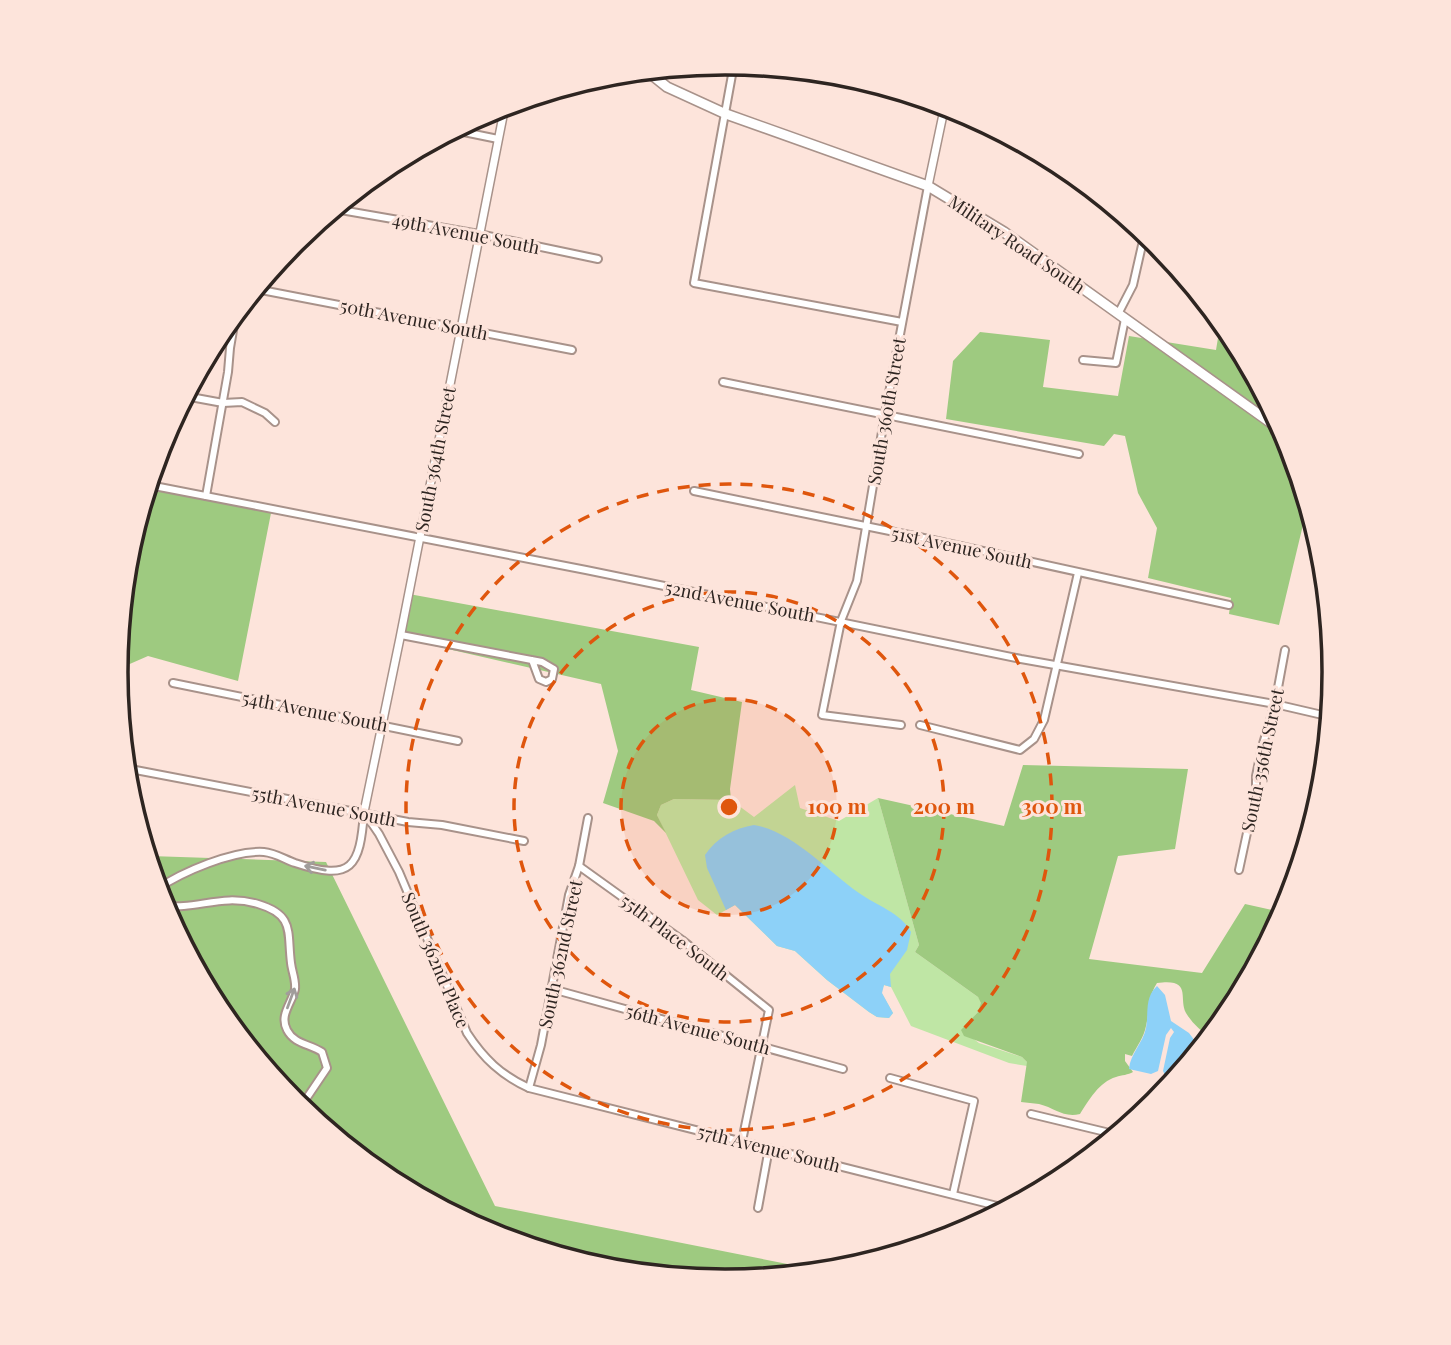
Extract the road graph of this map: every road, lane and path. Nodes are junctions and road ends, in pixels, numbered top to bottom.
1 (732, 75) edge
2 (657, 79) edge
3 (726, 114) junction
4 (943, 117) edge
5 (502, 119) edge
6 (470, 133) edge
7 (498, 139) junction
8 (928, 186) junction
9 (347, 211) edge
10 (479, 234) junction
11 (1142, 245) edge
12 (598, 259) dead end
13 (266, 291) edge
14 (1121, 317) junction
15 (902, 322) junction
16 (460, 327) junction
17 (233, 336) edge
18 (572, 350) dead end
19 (1083, 360) dead end
20 (723, 382) dead end
21 (195, 398) edge
22 (223, 403) junction
23 (886, 414) junction
24 (1266, 420) edge
25 (275, 422) dead end
26 (1079, 454) dead end
27 (158, 487) edge
28 (694, 491) dead end
29 (206, 496) junction
30 (866, 528) junction
31 (420, 537) junction
32 (1078, 573) junction
33 (1229, 605) dead end
34 (841, 621) junction
35 (401, 635) junction
36 (1285, 650) dead end
37 (532, 660) dead end
38 (1058, 665) junction
39 (173, 683) dead end
40 (1275, 704) junction
41 (1321, 715) edge
42 (382, 724) junction
43 (901, 725) dead end
44 (920, 725) dead end
45 (458, 741) dead end
46 (137, 770) edge
47 (364, 812) junction
48 (588, 818) dead end
49 (524, 841) dead end
50 (579, 866) junction
51 (1239, 870) dead end
52 (167, 883) edge
53 (177, 907) edge
54 (552, 989) junction
55 (762, 1047) junction
56 (844, 1069) dead end
57 (890, 1079) dead end
58 (530, 1088) junction
59 (307, 1098) edge
60 (1031, 1114) dead end
61 (1106, 1132) edge
62 (742, 1141) junction
63 (769, 1148) junction
64 (953, 1194) junction
65 (995, 1205) edge
66 (758, 1208) dead end

1 - 3 street
2 - 3 main road, Military Road South
3 - 8 main road, Military Road South
3 - 15 street
4 - 8 street, South 360th Street
5 - 7 street, South 364th Street
6 - 7 street
7 - 10 street, South 364th Street
8 - 14 main road, Military Road South
8 - 15 street, South 360th Street
9 - 10 street, 49th Avenue South
10 - 12 street, 49th Avenue South
10 - 16 street, South 364th Street
11 - 14 street
13 - 16 street, 50th Avenue South
14 - 19 street
14 - 24 main road, Military Road South
15 - 23 street, South 360th Street
16 - 18 street, 50th Avenue South
16 - 31 street, South 364th Street
17 - 22 street
20 - 23 street
21 - 22 street
22 - 25 street
22 - 29 street
23 - 26 street
23 - 30 street, South 360th Street
27 - 29 street, 52nd Avenue South
28 - 30 street, 51st Avenue South
29 - 31 street, 52nd Avenue South
30 - 32 street, 51st Avenue South
30 - 34 street, South 360th Street
31 - 34 street, 52nd Avenue South
31 - 35 street, South 364th Street
32 - 33 street, 51st Avenue South
32 - 38 street
34 - 38 street, 52nd Avenue South
34 - 43 street, South 360th Street
35 - 37 street
35 - 42 street, South 364th Street
36 - 40 street, South 356th Street
38 - 40 street, 52nd Avenue South
38 - 44 street
39 - 42 street, 54th Avenue South
40 - 41 street, 52nd Avenue South
40 - 51 street, South 356th Street
42 - 45 street, 54th Avenue South
42 - 47 street, South 364th Street
46 - 47 street, 55th Avenue South
47 - 49 street, 55th Avenue South
47 -> 52 street
47 - 58 street, South 362nd Place
48 - 50 street, South 362nd Street
50 - 54 street, South 362nd Street
50 - 55 street, 55th Place South
59 -> 53 street
54 - 55 street, 56th Avenue South
54 - 58 street, South 362nd Street
55 - 56 street, 56th Avenue South
55 - 62 street
57 - 64 street
58 - 62 street, 57th Avenue South
60 - 61 street
62 - 63 street, 57th Avenue South
63 - 64 street, 57th Avenue South
63 - 66 street
64 - 65 street, 57th Avenue South

